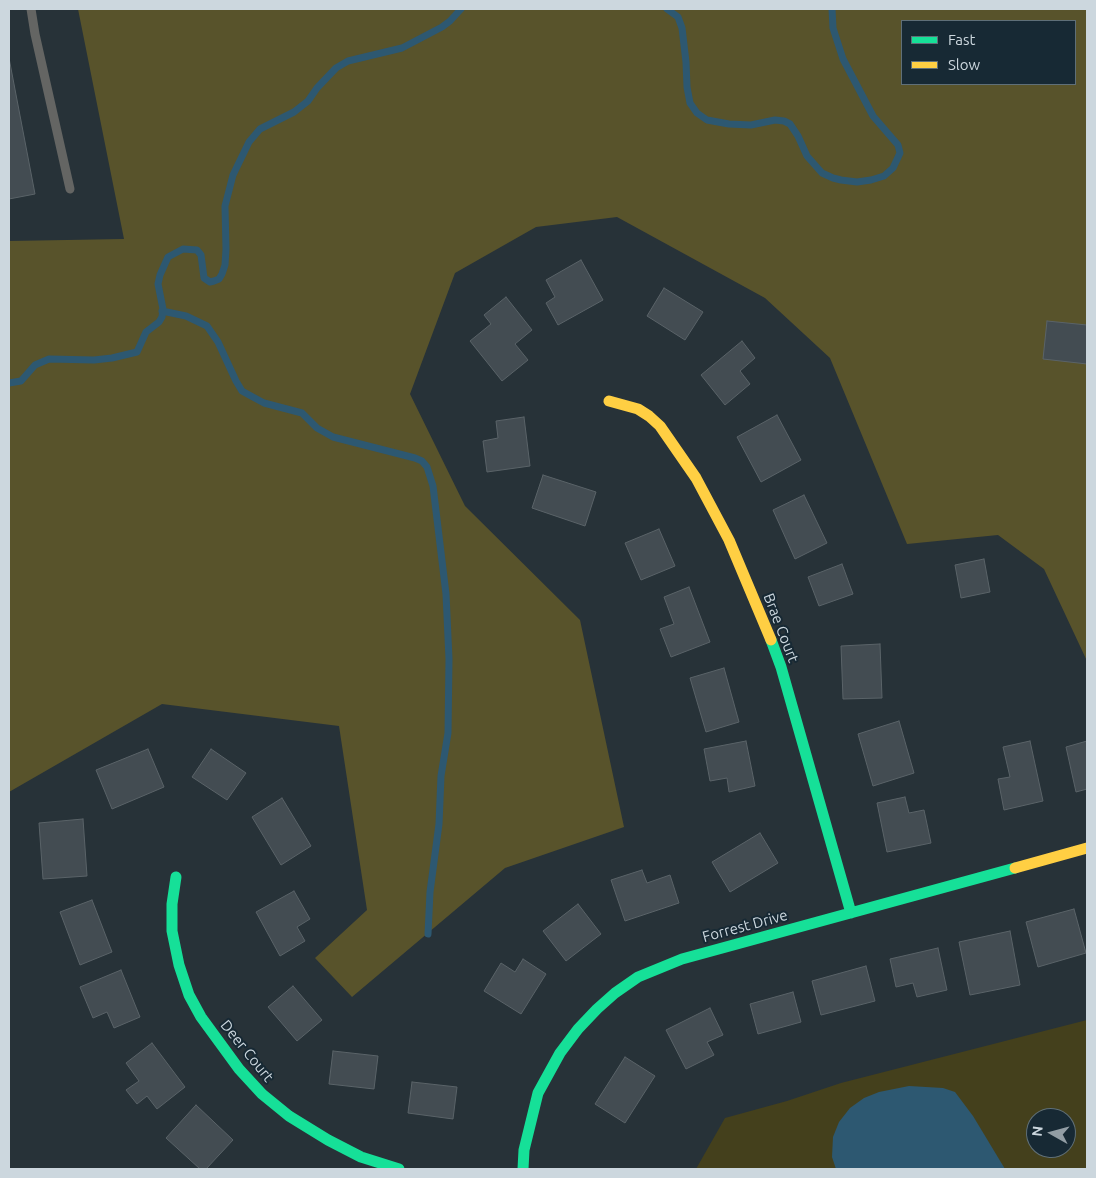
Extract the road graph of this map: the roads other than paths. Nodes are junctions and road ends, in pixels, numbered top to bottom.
1 (31, 9) edge
2 (70, 189) dead end
3 (610, 401) dead end
4 (1087, 848) edge
5 (176, 877) dead end
6 (851, 913) junction
7 (399, 1169) edge
8 (523, 1169) edge

1 - 2 lane
3 - 6 street, Brae Court
4 - 6 street, Forrest Drive
5 - 7 street, Deer Court
6 - 8 street, Forrest Drive

